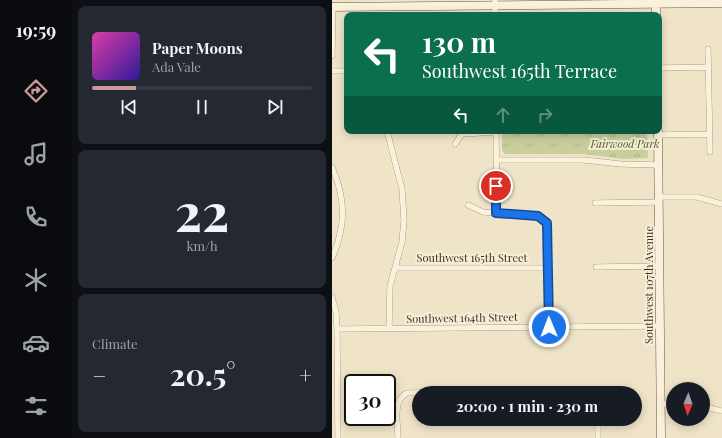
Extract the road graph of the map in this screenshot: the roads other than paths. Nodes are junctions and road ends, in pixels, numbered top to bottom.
1 (656, 2) edge
2 (435, 3) edge
3 (554, 3) edge
4 (722, 3) edge
5 (332, 5) edge
6 (495, 7) edge
7 (708, 49) dead end
8 (332, 56) edge
9 (709, 67) junction
10 (662, 68) edge
11 (344, 70) edge
12 (332, 71) edge
13 (662, 133) edge
14 (388, 134) edge
15 (462, 134) edge
16 (496, 134) edge
17 (658, 134) edge
18 (709, 134) junction
19 (454, 144) dead end
20 (710, 152) dead end
21 (496, 160) junction
22 (659, 165) junction
23 (332, 168) edge
24 (659, 199) junction
25 (595, 202) dead end
26 (722, 204) edge
27 (468, 205) dead end
28 (496, 213) junction
29 (332, 258) edge
30 (596, 266) dead end
31 (660, 266) junction
32 (395, 268) junction
33 (548, 268) junction
34 (332, 297) edge
35 (660, 326) junction
36 (549, 327) junction
37 (337, 329) junction
38 (389, 329) junction
39 (412, 392) edge
40 (661, 404) junction
41 (666, 404) edge
42 (710, 408) edge
43 (722, 411) edge
44 (598, 426) edge
45 (338, 438) edge
46 (398, 438) edge
47 (598, 438) edge
48 (661, 438) edge

1 - 3 street
1 - 4 street
2 - 5 street
2 - 6 street
3 - 6 street
5 - 8 street
7 - 9 street
9 - 10 street
9 - 18 street
11 - 12 street
13 - 18 street
14 - 32 street
15 - 19 street
16 - 21 street
17 - 22 street, Southwest 107th Avenue
18 - 20 street
21 - 22 street
21 - 28 street
22 - 24 street, Southwest 107th Avenue
23 - 29 street
24 - 25 street
24 - 26 street
24 - 31 street, Southwest 107th Avenue
27 - 28 street
28 - 33 street
30 - 31 street
31 - 35 street, Southwest 107th Avenue
32 - 33 street, Southwest 165th Street
32 - 38 street
33 - 36 street
34 - 37 street
35 - 36 street, Southwest 164th Street
35 - 40 street, Southwest 107th Avenue
36 - 38 street, Southwest 164th Street
37 - 38 street, Southwest 164th Street
37 - 45 street
39 - 46 street
40 - 41 street
40 - 48 street, Southwest 107th Avenue
42 - 43 street
44 - 47 street

